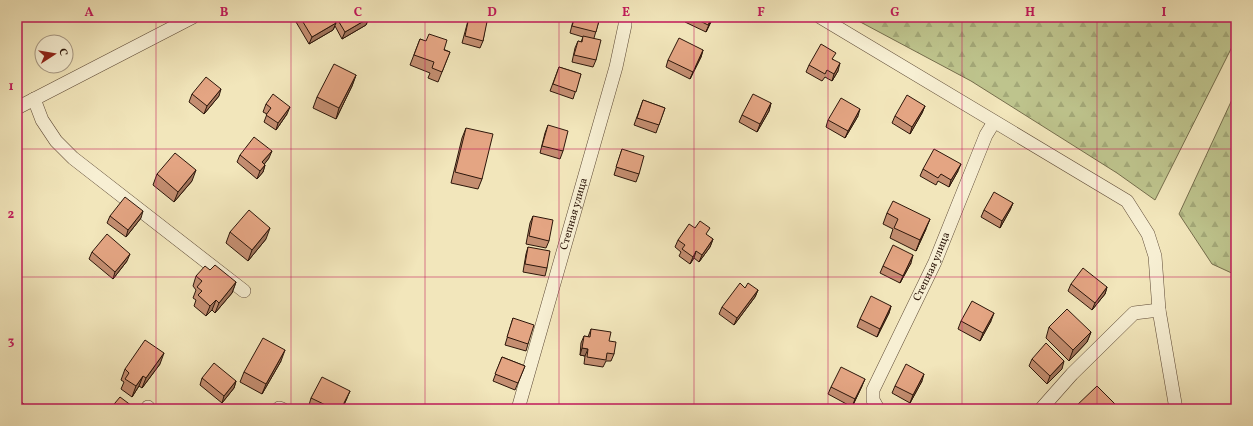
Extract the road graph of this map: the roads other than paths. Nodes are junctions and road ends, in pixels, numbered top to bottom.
1 (193, 17) edge
2 (625, 17) edge
3 (820, 17) edge
4 (34, 99) junction
5 (17, 108) edge
6 (994, 122) junction
7 (244, 291) dead end
8 (1159, 310) junction
9 (518, 409) edge
10 (878, 409) edge
11 (1041, 409) edge
12 (1176, 409) edge

1 - 4 street
2 - 9 street, Степная улица
3 - 6 street
4 - 5 street
4 - 7 street
6 - 8 street
6 - 10 street, Степная улица
8 - 11 street
8 - 12 street

